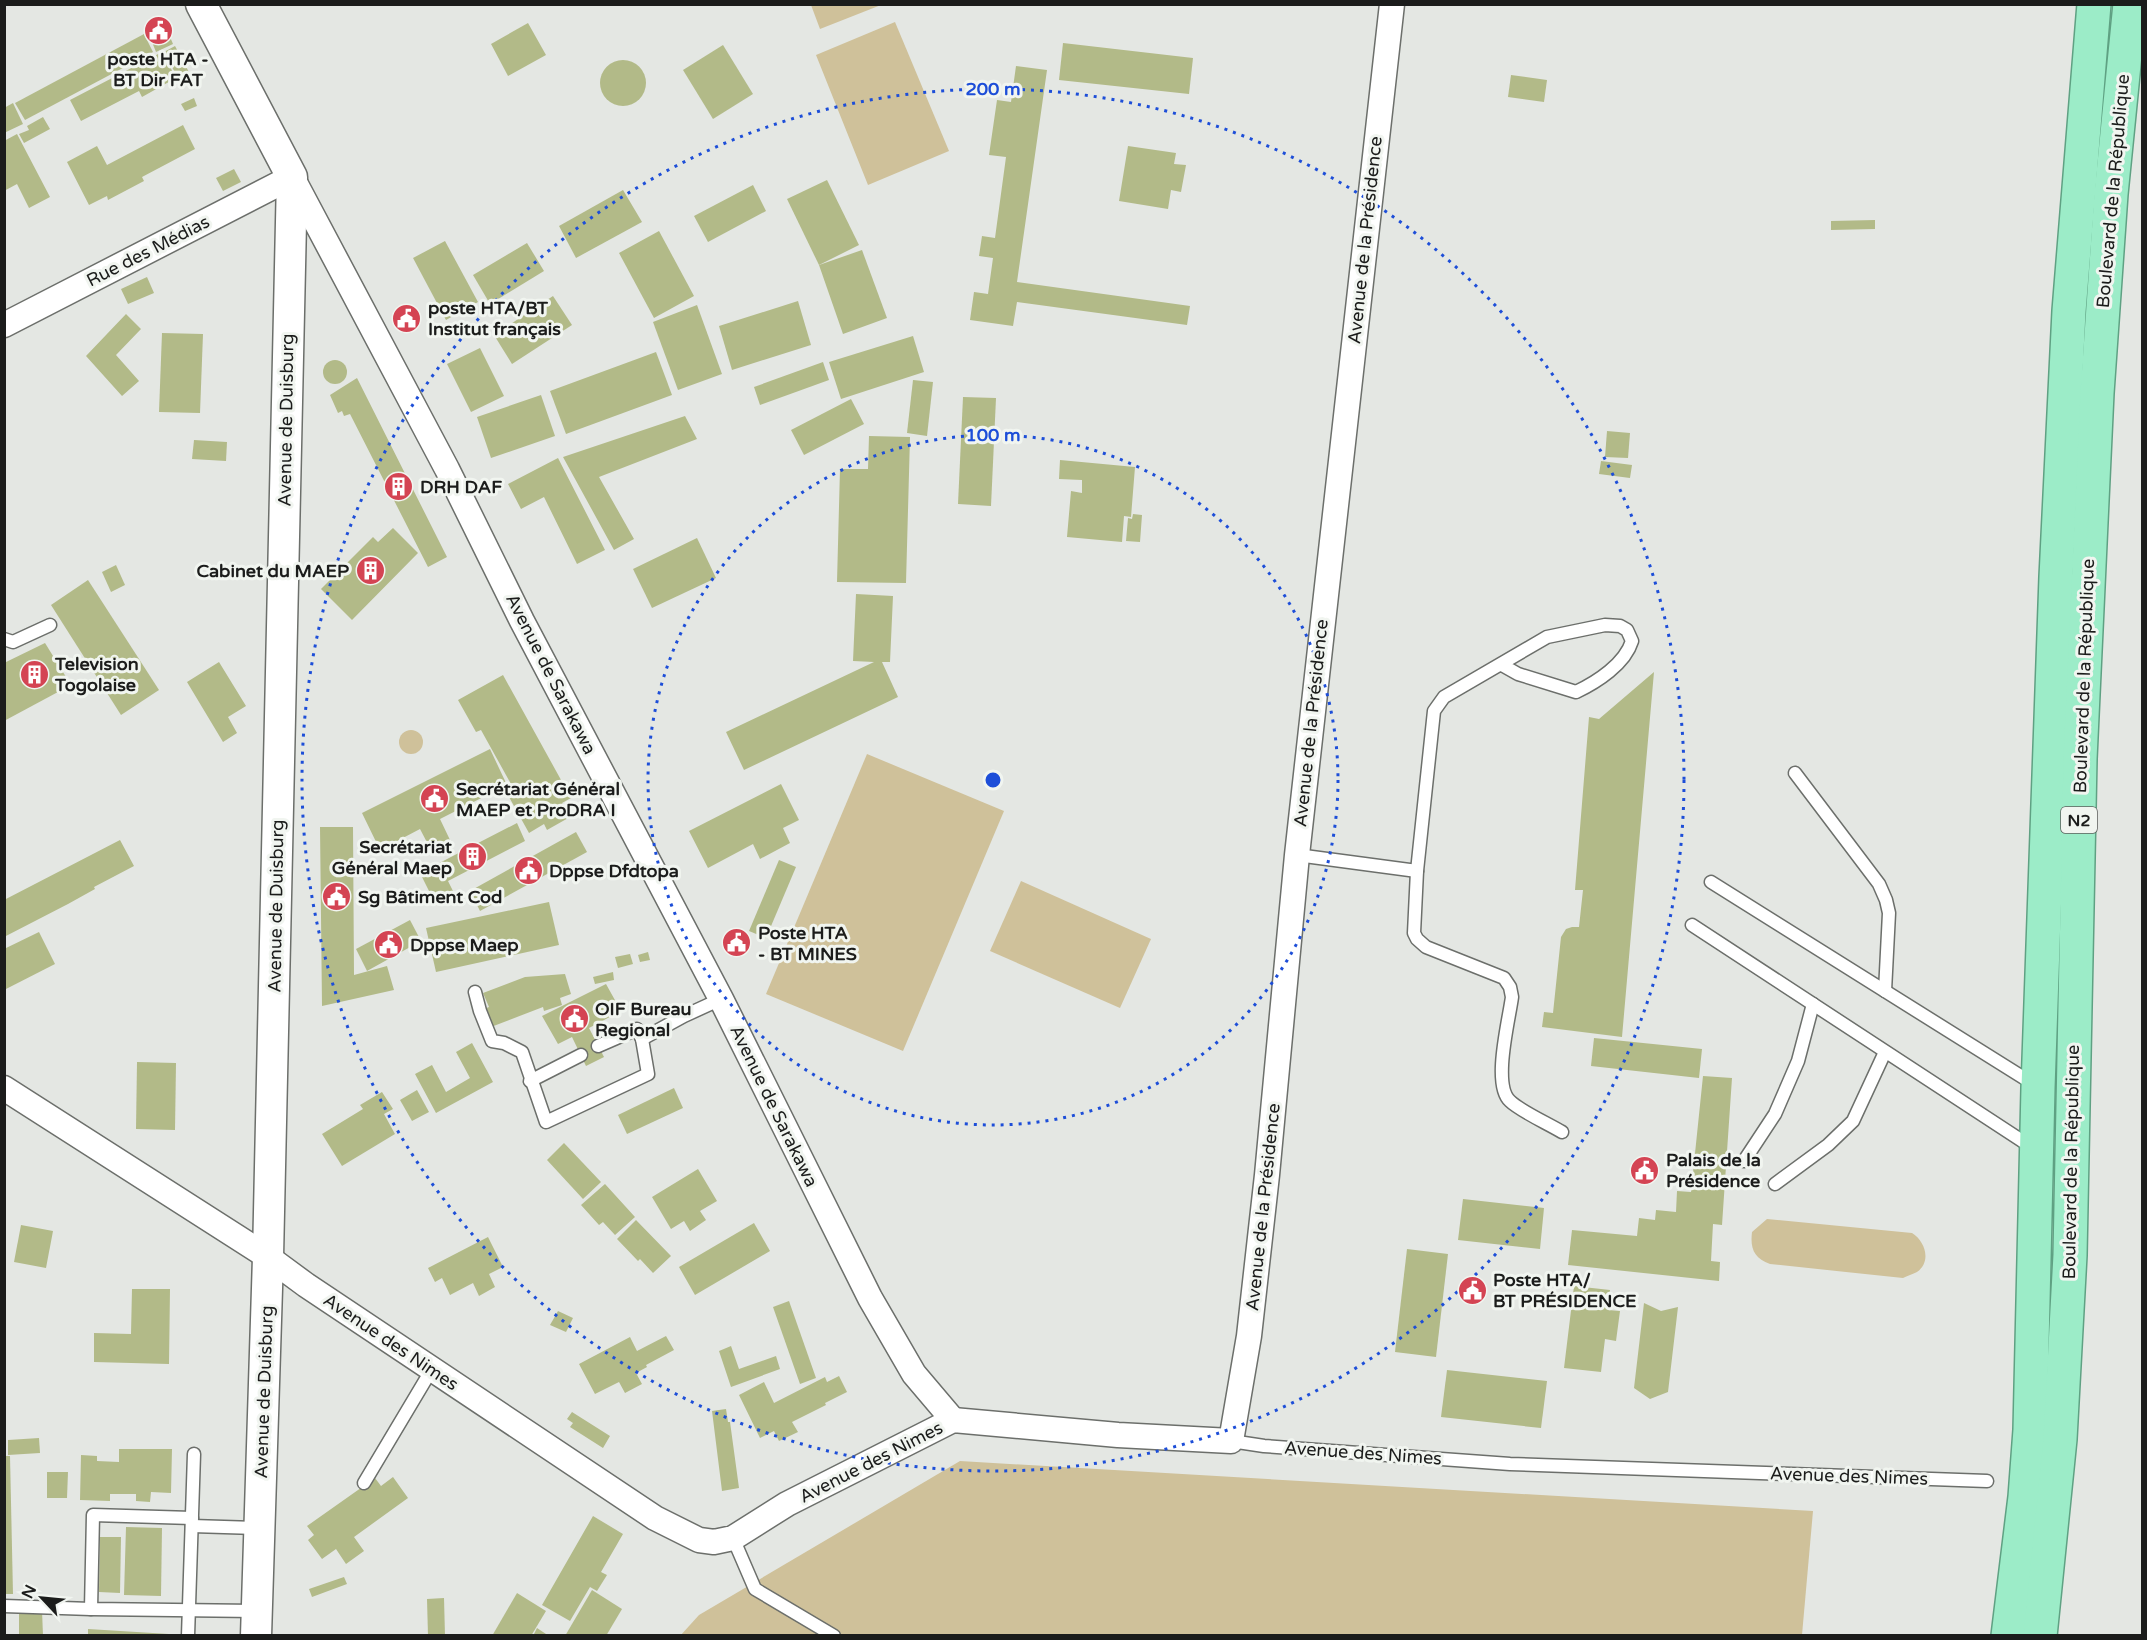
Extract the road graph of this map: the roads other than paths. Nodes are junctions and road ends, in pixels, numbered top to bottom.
1 (201, 4) edge
2 (1392, 4) edge
3 (2094, 4) edge
4 (2130, 4) edge
5 (292, 177) junction
6 (4, 325) edge
7 (50, 625) dead end
8 (4, 639) edge
9 (1502, 665) junction
10 (1795, 774) dead end
11 (1297, 855) junction
12 (1417, 871) junction
13 (1711, 882) dead end
14 (1692, 925) dead end
15 (1885, 991) junction
16 (475, 992) dead end
17 (721, 999) junction
18 (1813, 1004) junction
19 (642, 1039) junction
20 (598, 1046) dead end
21 (1886, 1052) junction
22 (581, 1055) dead end
23 (530, 1081) junction
24 (4, 1088) edge
25 (2038, 1088) junction
26 (1562, 1132) dead end
27 (2037, 1151) junction
28 (1744, 1161) dead end
29 (1775, 1184) dead end
30 (268, 1257) junction
31 (432, 1370) junction
32 (953, 1420) junction
33 (1231, 1441) junction
34 (194, 1454) dead end
35 (1987, 1480) dead end
36 (364, 1484) dead end
37 (192, 1522) junction
38 (260, 1528) junction
39 (733, 1538) junction
40 (4, 1606) edge
41 (91, 1609) junction
42 (189, 1610) junction
43 (257, 1623) edge
44 (188, 1635) edge
45 (834, 1635) edge
46 (2008, 1635) edge
47 (2040, 1635) edge

1 - 5 street
2 - 11 street, Avenue de la Présidence
3 - 25 highway, Boulevard de la République / N2
4 - 47 highway, Boulevard de la République / N2
5 - 6 street, Rue des Médias
5 - 17 street, Avenue de Sarakawa
5 - 30 street, Avenue de Duisburg
7 - 8 lane
9 - 9 lane
9 - 12 lane
10 - 15 lane
11 - 12 lane
11 - 33 street, Avenue de la Présidence
12 - 26 lane
13 - 15 lane
14 - 18 lane
15 - 25 lane
16 - 23 lane
17 - 19 lane
17 - 32 street, Avenue de Sarakawa
18 - 21 lane
18 - 28 lane
19 - 20 lane
19 - 23 lane
21 - 27 lane
21 - 29 lane
22 - 23 lane
24 - 30 street, Avenue des Nimes
25 - 27 highway, Boulevard de la République / N2
27 - 46 highway, Boulevard de la République / N2
30 - 31 street, Avenue des Nimes
30 - 38 street, Avenue de Duisburg
31 - 36 lane
31 - 39 street, Avenue des Nimes
32 - 33 street, Avenue des Nimes
32 - 39 street, Avenue des Nimes
33 - 35 lane, Avenue des Nimes
34 - 37 lane
37 - 38 lane
37 - 41 lane
37 - 42 lane
38 - 43 street, Avenue de Duisburg
39 - 45 lane
40 - 41 lane
41 - 42 lane
42 - 43 lane
42 - 44 lane

